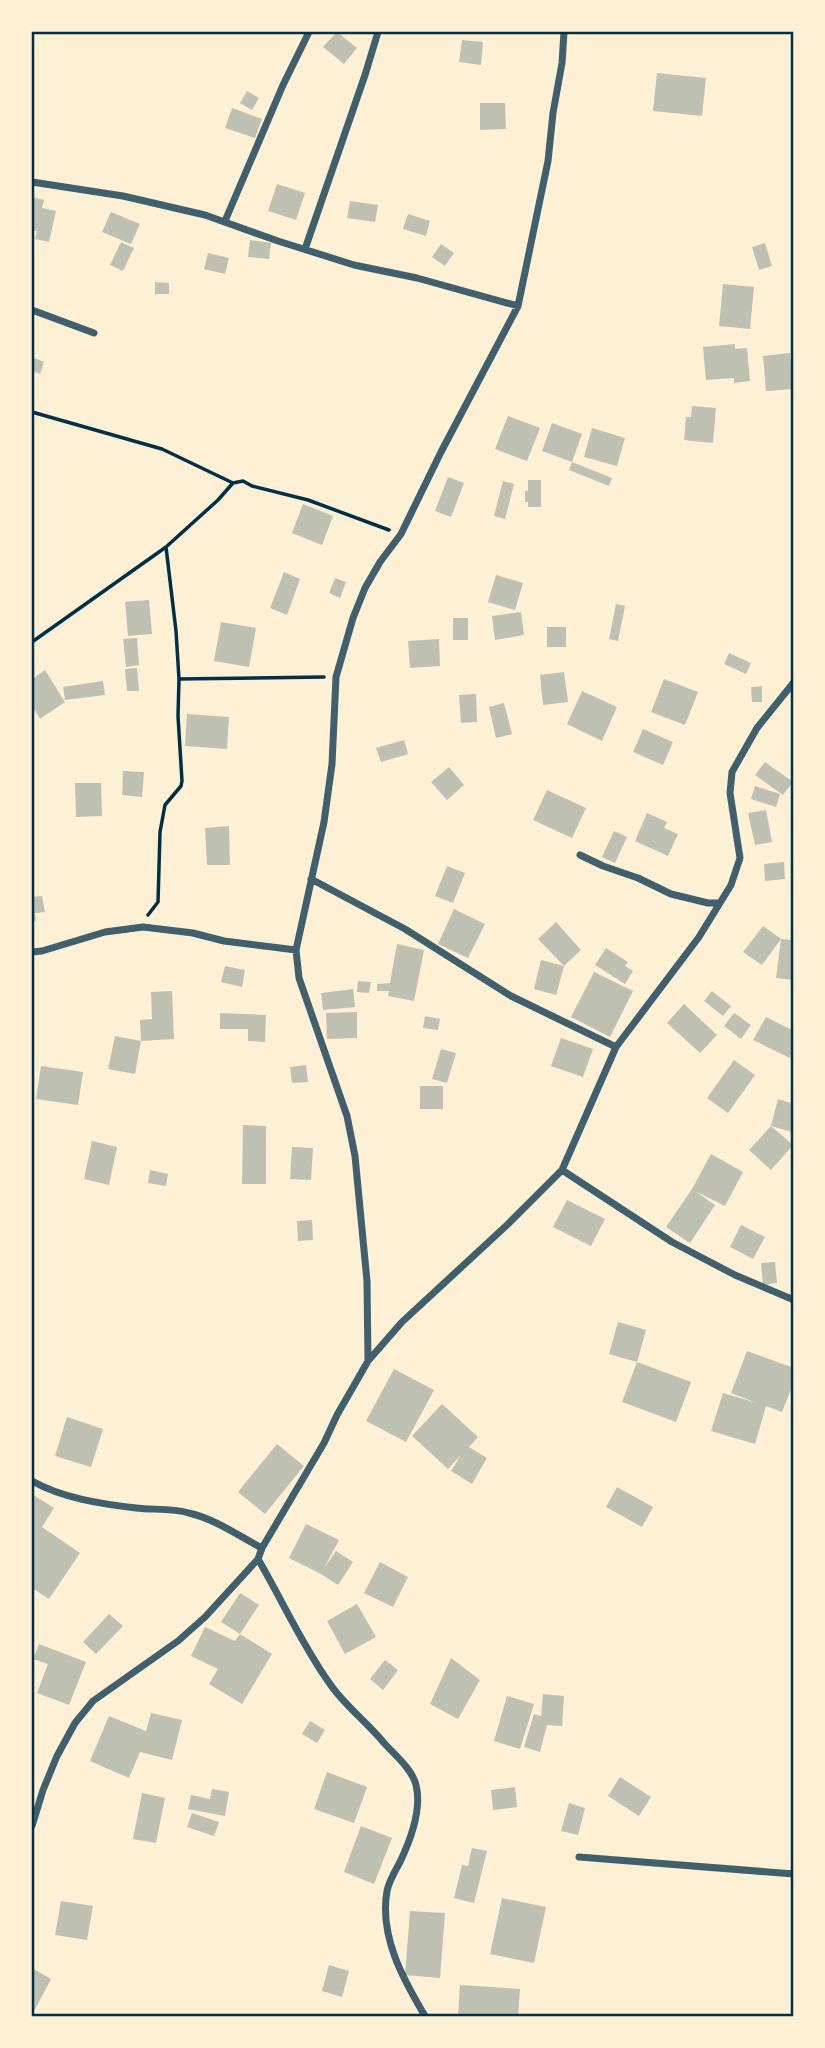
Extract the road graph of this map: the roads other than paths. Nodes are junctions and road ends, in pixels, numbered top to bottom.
1 (309, 32) edge
2 (378, 32) edge
3 (564, 32) edge
4 (32, 182) edge
5 (225, 221) junction
6 (305, 249) junction
7 (518, 306) junction
8 (32, 310) edge
9 (94, 333) dead end
10 (793, 682) edge
11 (580, 855) dead end
12 (311, 879) junction
13 (719, 903) junction
14 (296, 950) junction
15 (32, 952) edge
16 (616, 1047) junction
17 (562, 1170) junction
18 (793, 1300) edge
19 (368, 1361) junction
20 (32, 1481) edge
21 (262, 1548) junction
22 (258, 1559) junction
23 (32, 1824) edge
24 (579, 1857) dead end
25 (793, 1874) edge
26 (425, 2017) edge

1 - 5 street
2 - 6 street
3 - 7 street
4 - 5 street
5 - 6 street
6 - 7 street
7 - 12 street
8 - 9 street
10 - 13 street
11 - 13 street
12 - 14 street
12 - 16 street
13 - 16 street
14 - 15 street
14 - 19 street
16 - 17 street
17 - 18 street
17 - 19 street
19 - 21 street
20 - 21 street
21 - 22 street
22 - 23 street
22 - 26 street
24 - 25 street

